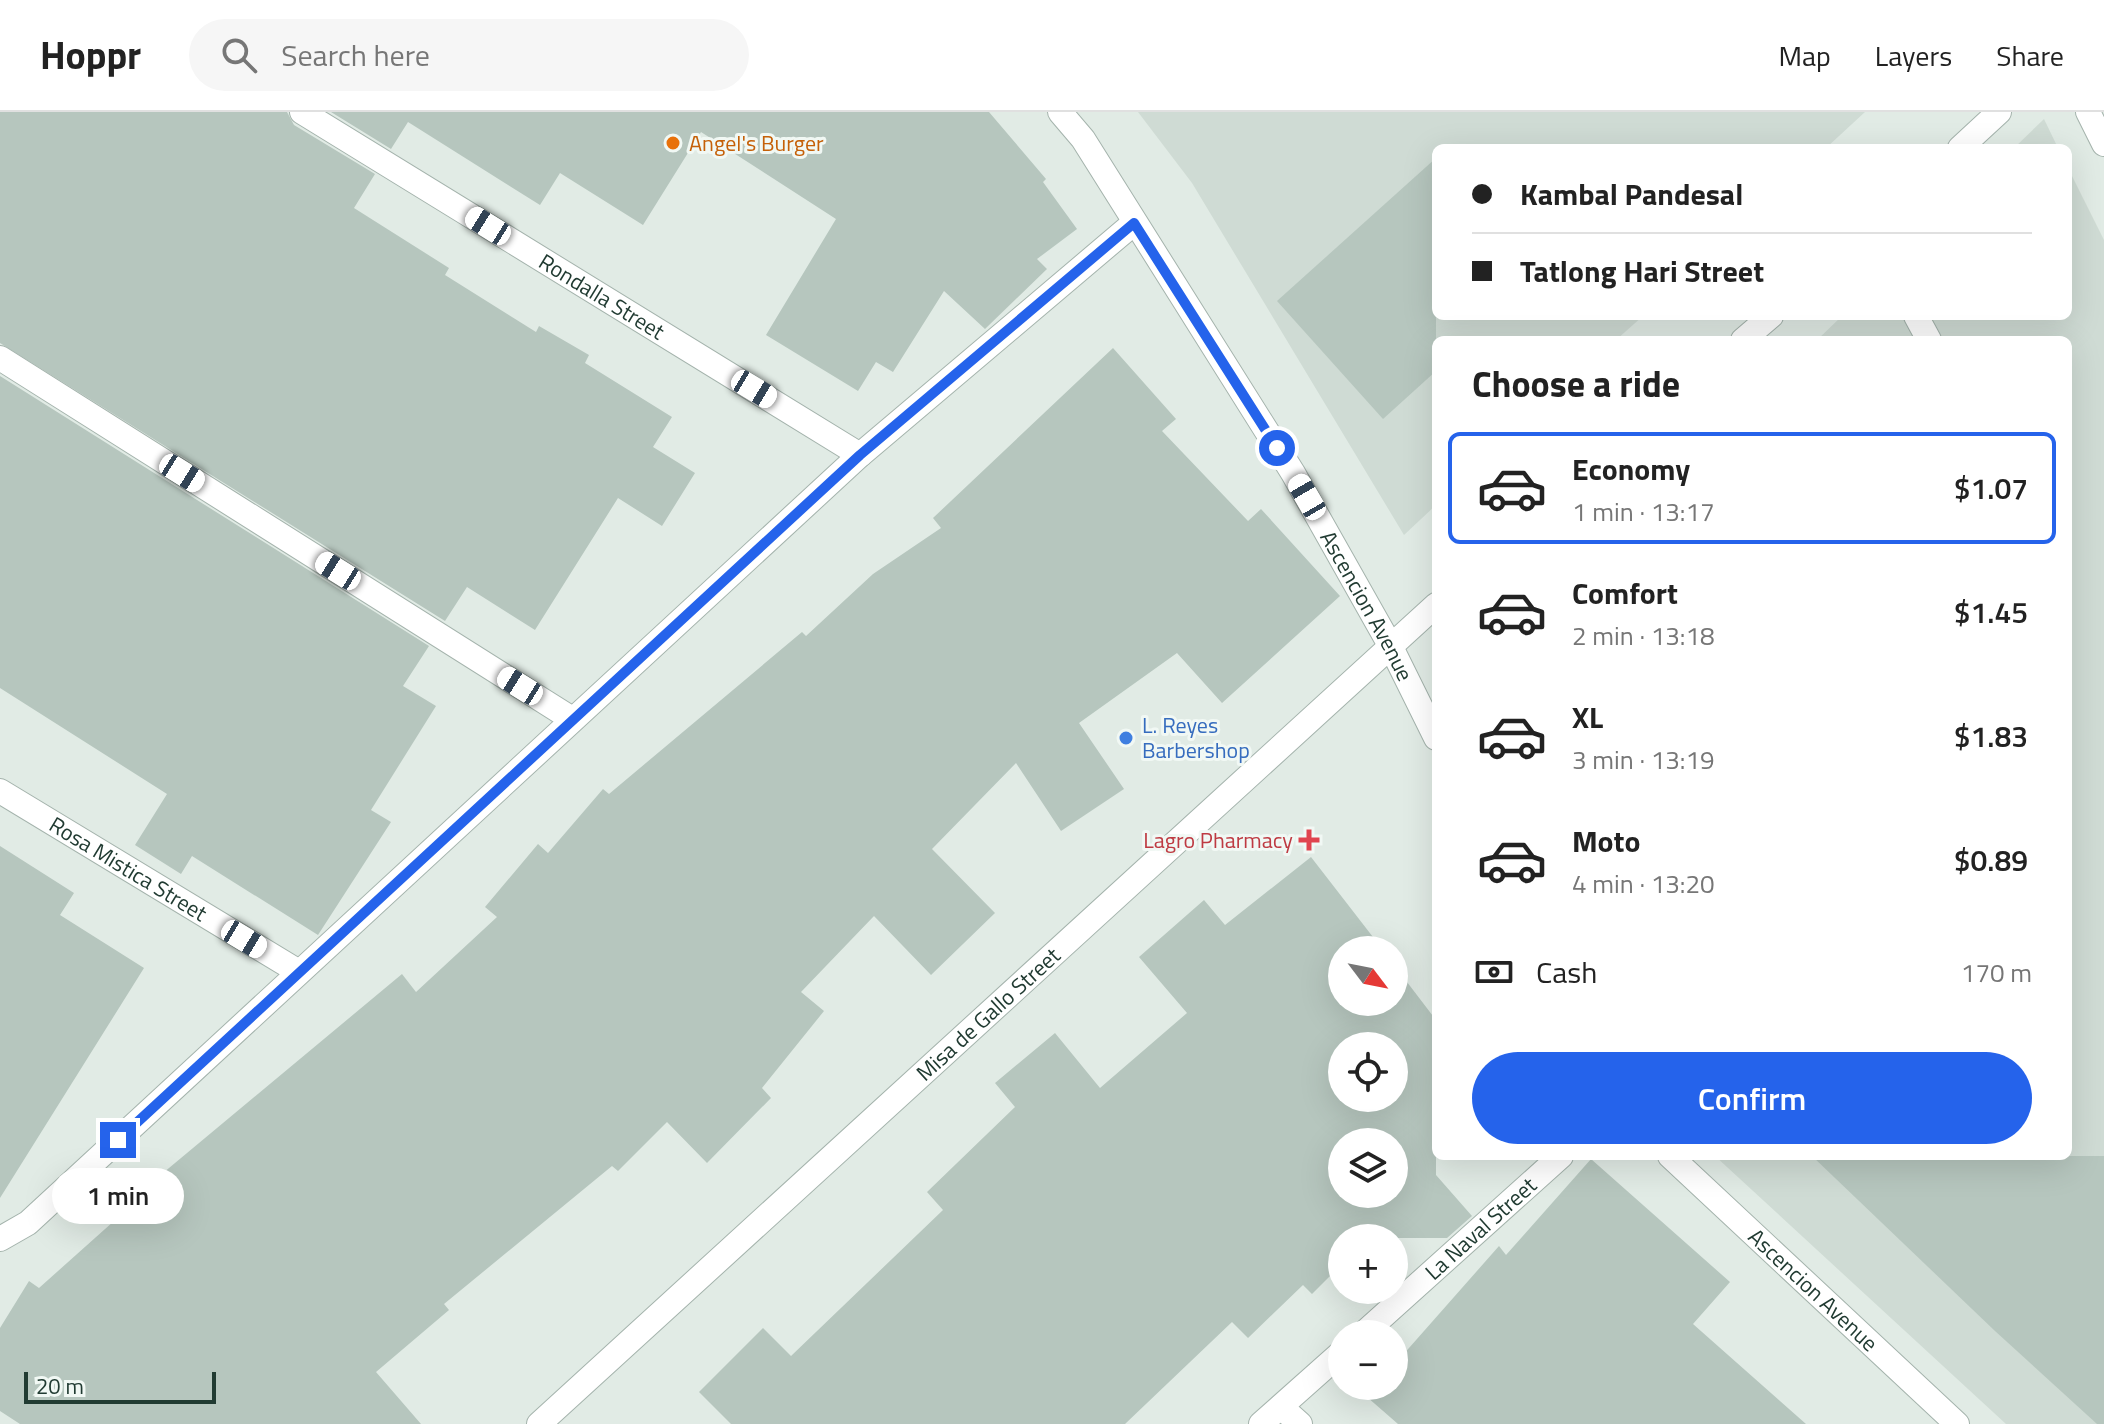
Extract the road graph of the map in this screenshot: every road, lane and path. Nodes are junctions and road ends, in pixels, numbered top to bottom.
1 (302, 112) edge
2 (1060, 112) edge
3 (1999, 112) edge
4 (2088, 112) edge
5 (1964, 144) edge
6 (2104, 144) edge
7 (1134, 223) junction
8 (1766, 320) edge
9 (1748, 336) edge
10 (0, 358) edge
11 (860, 455) junction
12 (1432, 608) edge
13 (1390, 645) junction
14 (572, 719) junction
15 (1432, 730) edge
16 (0, 791) edge
17 (299, 972) junction
18 (1557, 1160) edge
19 (1674, 1160) edge
20 (0, 1239) edge
21 (1379, 1320) edge
22 (1328, 1365) edge
23 (1281, 1407) junction
24 (539, 1424) edge
25 (1261, 1424) edge
26 (1300, 1424) edge
27 (1957, 1424) edge

1 - 11 street, Rondalla Street
2 - 7 street, Ascencion Avenue
3 - 5 street
4 - 6 street
7 - 11 street
7 - 13 street, Ascencion Avenue
8 - 9 street
10 - 14 street
11 - 14 street
12 - 13 street, Misa de Gallo Street
13 - 15 street, Ascencion Avenue
13 - 24 street, Misa de Gallo Street
14 - 17 street
16 - 17 street, Rosa Mistica Street
17 - 20 street
18 - 21 street, La Naval Street
19 - 27 street, Ascencion Avenue
22 - 23 street
23 - 25 street
23 - 26 street

